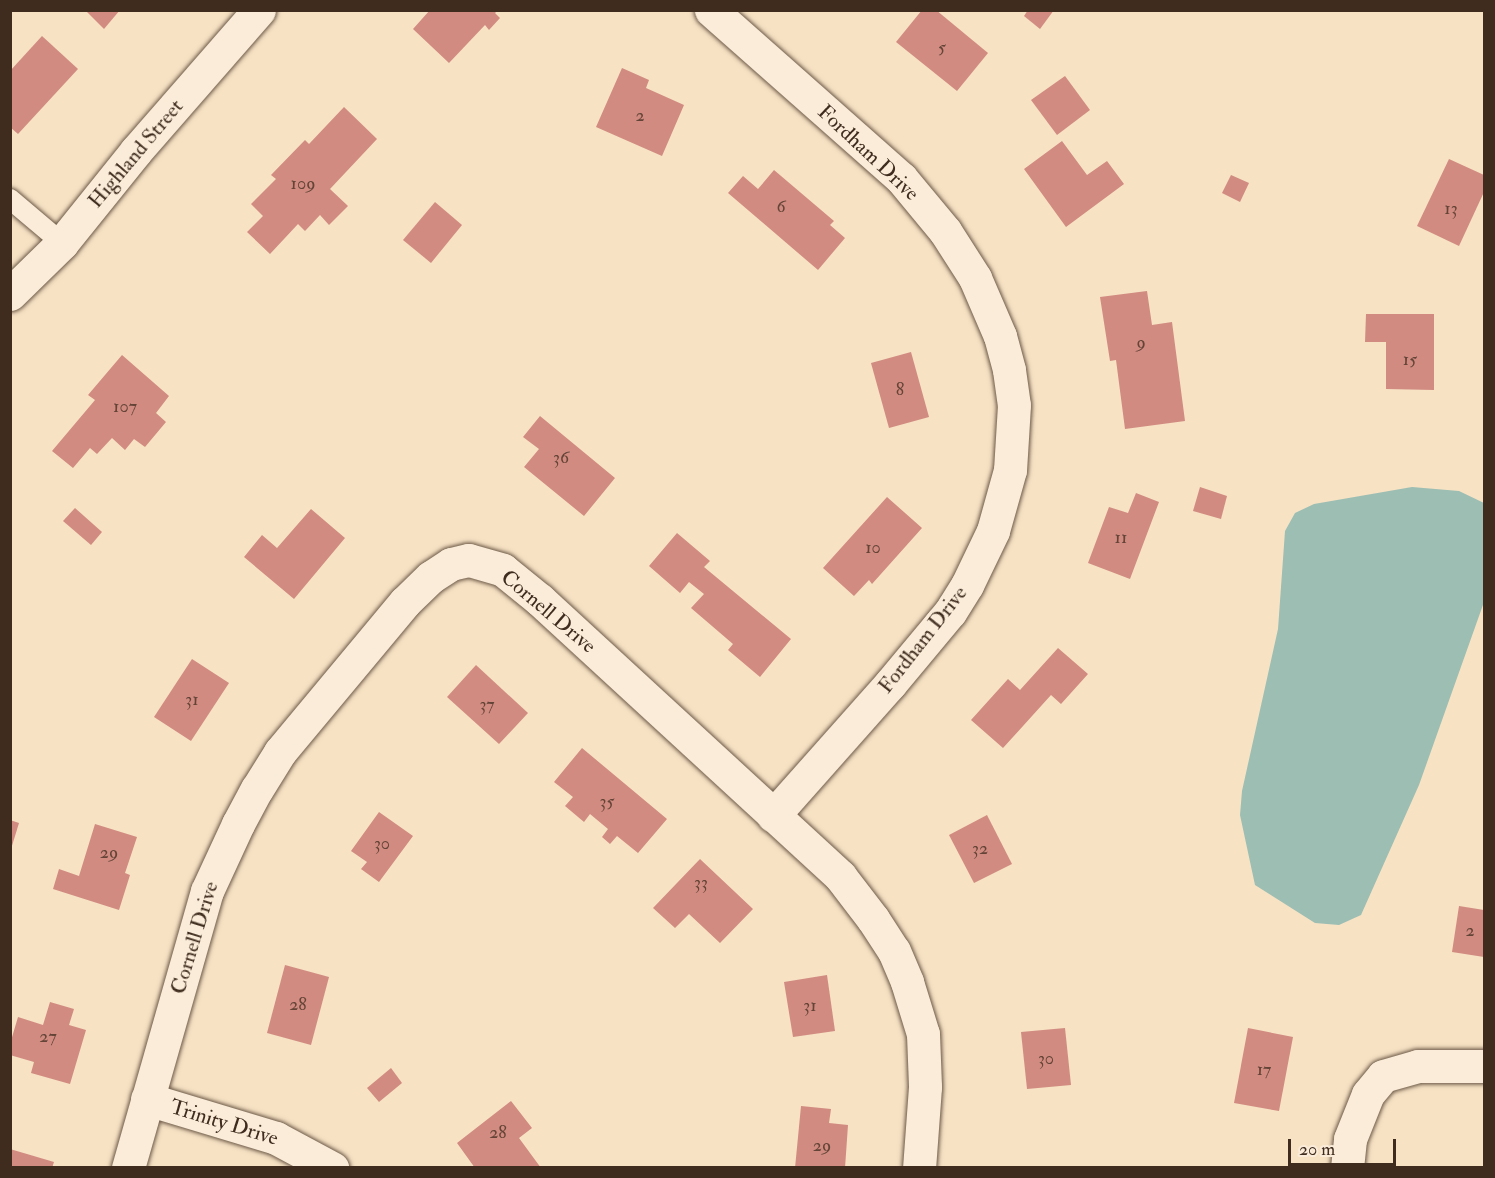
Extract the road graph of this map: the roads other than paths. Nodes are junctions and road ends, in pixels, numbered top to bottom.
1 (259, 10) edge
2 (711, 10) edge
3 (10, 199) edge
4 (62, 243) junction
5 (10, 294) edge
6 (773, 816) junction
7 (1485, 1066) edge
8 (147, 1100) junction
9 (128, 1167) edge
10 (332, 1167) edge
11 (919, 1167) edge
12 (1347, 1167) edge

1 - 4 street, Highland Street
2 - 6 street, Fordham Drive
3 - 4 lane
4 - 5 street, Highland Street
6 - 8 street, Cornell Drive
6 - 11 street, Cornell Drive
7 - 12 street
8 - 9 street, Cornell Drive
8 - 10 street, Trinity Drive

